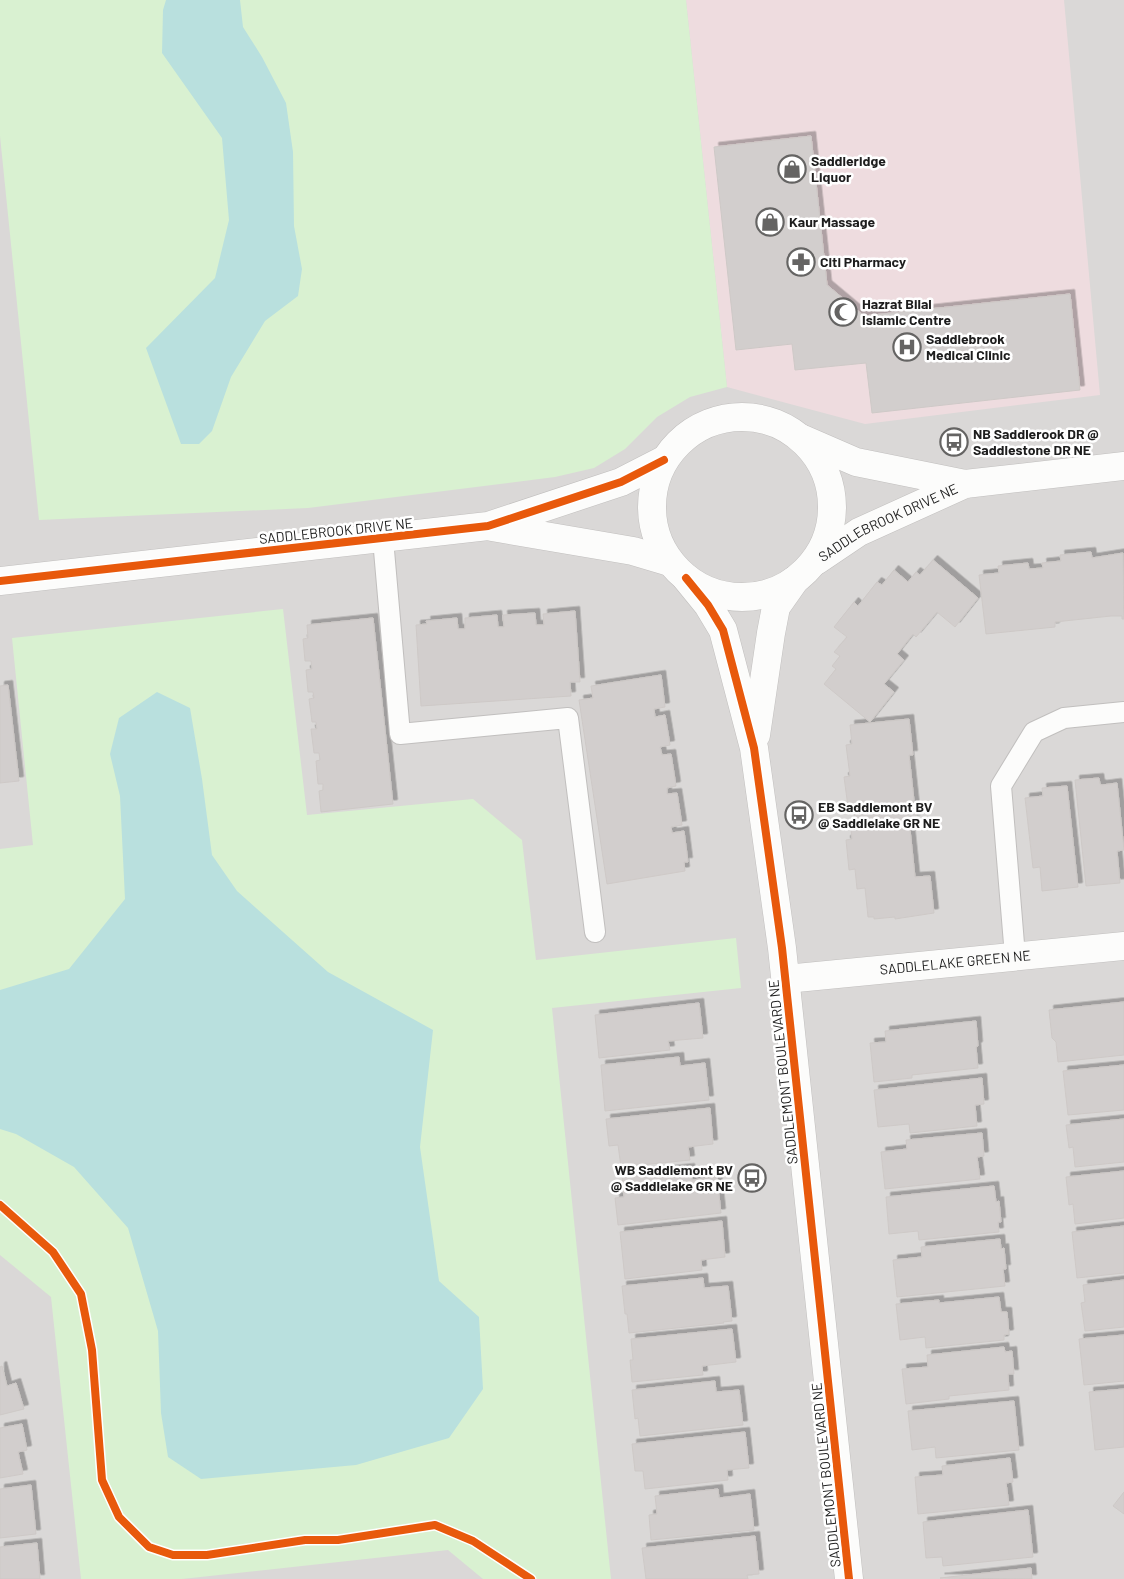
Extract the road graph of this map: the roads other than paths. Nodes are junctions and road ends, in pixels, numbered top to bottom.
1 (802, 439) junction
2 (664, 460) junction
3 (1124, 466) edge
4 (965, 484) junction
5 (488, 526) junction
6 (383, 539) junction
7 (678, 570) junction
8 (805, 571) junction
9 (0, 581) edge
10 (1124, 712) edge
11 (754, 748) junction
12 (596, 932) dead end
13 (1124, 946) edge
14 (1015, 956) junction
15 (786, 978) junction
16 (849, 1579) edge

1 - 2 street, SADDLEBROOK DRIVE NE
1 - 4 street, SADDLEBROOK DRIVE NE
1 - 8 street
2 - 5 street, SADDLEBROOK DRIVE NE
2 - 7 street, SADDLEMONT BOULEVARD NE
3 - 4 street, SADDLEBROOK DRIVE NE
4 - 8 street, SADDLEBROOK DRIVE NE
5 - 6 street, SADDLEBROOK DRIVE NE
5 - 7 street, SADDLEBROOK DRIVE NE
6 - 9 street, SADDLEBROOK DRIVE NE
6 - 12 lane
7 - 8 street, SADDLEBROOK DRIVE NE
7 - 11 street, SADDLEMONT BOULEVARD NE
8 - 11 street, SADDLEMONT BOULEVARD NE
10 - 14 lane
11 - 15 street, SADDLEMONT BOULEVARD NE
13 - 14 street, SADDLELAKE GREEN NE
14 - 15 street, SADDLELAKE GREEN NE
15 - 16 street, SADDLEMONT BOULEVARD NE

